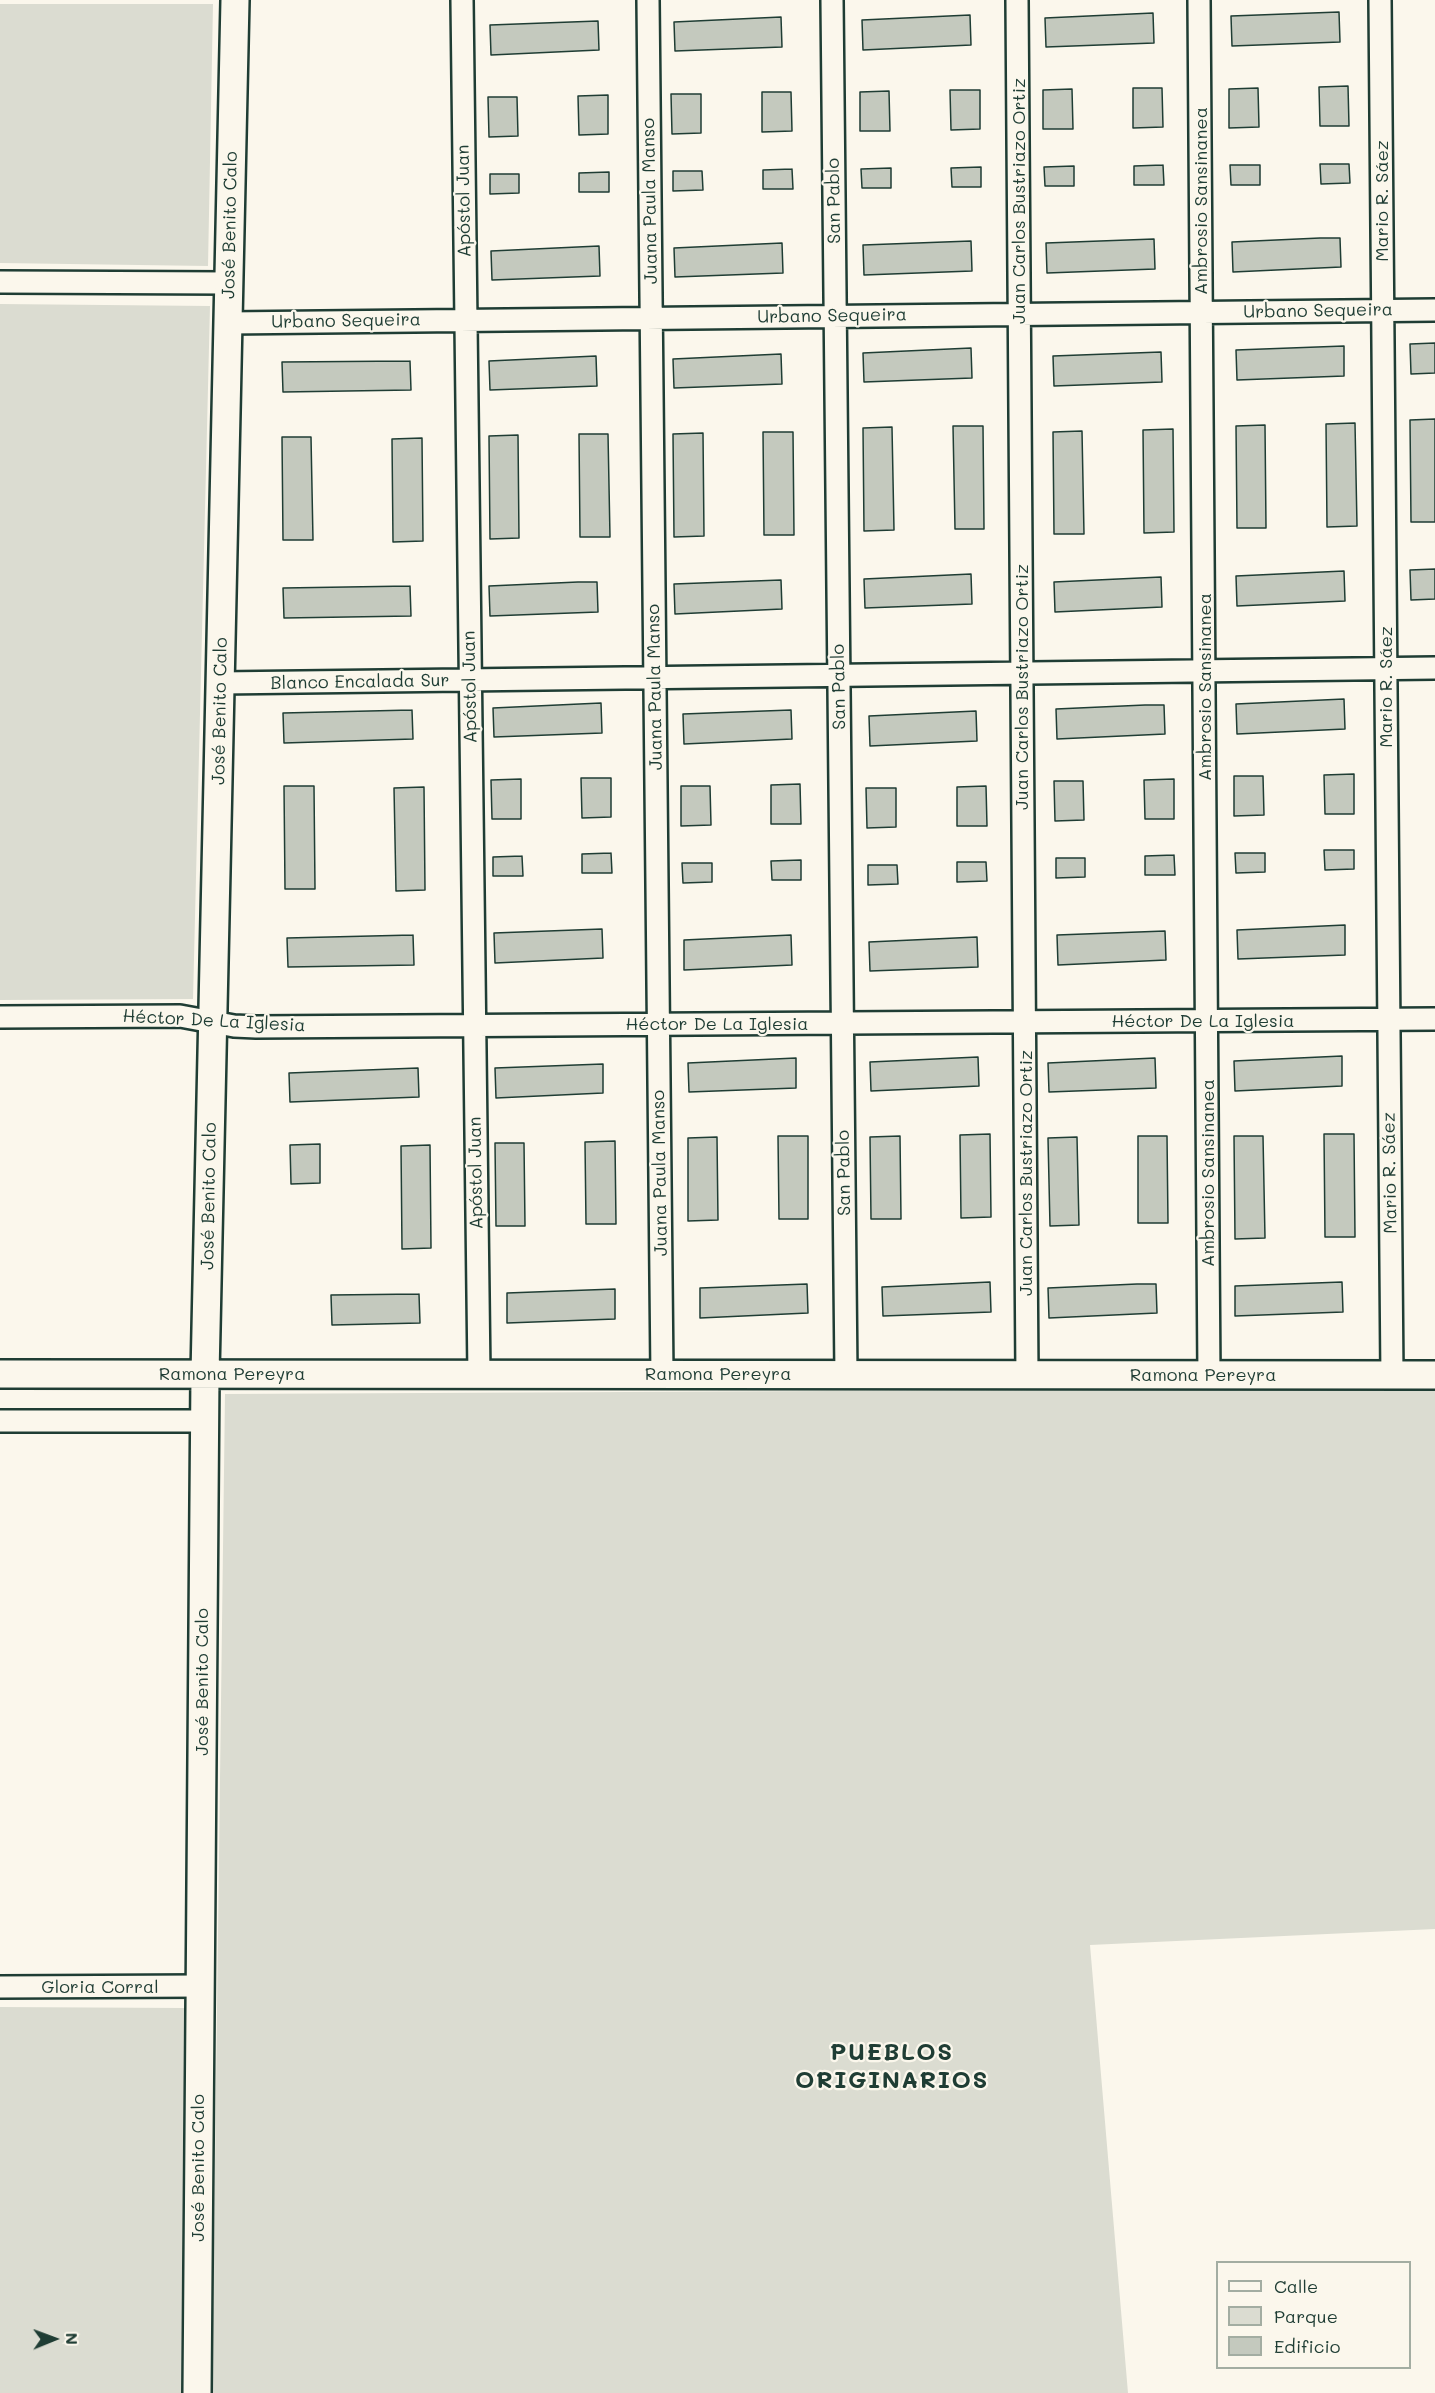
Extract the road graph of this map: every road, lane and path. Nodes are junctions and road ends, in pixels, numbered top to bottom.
1 (235, 0) edge
2 (462, 0) edge
3 (648, 0) edge
4 (832, 0) edge
5 (1017, 0) edge
6 (1199, 0) edge
7 (1380, 0) edge
8 (0, 282) edge
9 (229, 283) junction
10 (1435, 310) edge
11 (1382, 311) junction
12 (1202, 312) junction
13 (1019, 314) junction
14 (836, 316) junction
15 (651, 318) junction
16 (465, 320) junction
17 (228, 323) junction
18 (1435, 668) edge
19 (1386, 669) junction
20 (1204, 671) junction
21 (1022, 673) junction
22 (839, 675) junction
23 (655, 678) junction
24 (470, 680) junction
25 (220, 683) junction
26 (0, 1017) edge
27 (1389, 1019) junction
28 (1435, 1019) edge
29 (213, 1021) junction
30 (1207, 1021) junction
31 (1025, 1022) junction
32 (842, 1023) junction
33 (659, 1024) junction
34 (474, 1026) junction
35 (0, 1374) edge
36 (205, 1374) junction
37 (479, 1374) junction
38 (662, 1374) junction
39 (846, 1374) junction
40 (1027, 1374) junction
41 (1209, 1374) junction
42 (1392, 1375) junction
43 (1435, 1375) edge
44 (0, 1421) edge
45 (205, 1421) junction
46 (200, 1986) junction
47 (0, 1987) edge
48 (196, 2393) edge

1 - 9 street, José Benito Calo
2 - 16 street, Apóstol Juan
3 - 15 street, Juana Paula Manso
4 - 14 street, San Pablo
5 - 13 street, Juan Carlos Bustriazo Ortiz
6 - 12 street, Ambrosio Sansinanea
7 - 11 street, Mario R. Sáez
8 - 9 street
9 - 17 street, José Benito Calo
10 - 11 street, Urbano Sequeira
11 - 12 street, Urbano Sequeira
11 - 19 street, Mario R. Sáez
12 - 13 street, Urbano Sequeira
12 - 20 street, Ambrosio Sansinanea
13 - 14 street, Urbano Sequeira
13 - 21 street, Juan Carlos Bustriazo Ortiz
14 - 15 street, Urbano Sequeira
14 - 22 street, San Pablo
15 - 16 street, Urbano Sequeira
15 - 23 street, Juana Paula Manso
16 - 17 street, Urbano Sequeira
16 - 24 street, Apóstol Juan
17 - 25 street, José Benito Calo
18 - 19 street, Blanco Encalada Sur
19 - 20 street, Blanco Encalada Sur
19 - 27 street, Mario R. Sáez
20 - 21 street, Blanco Encalada Sur
20 - 30 street, Ambrosio Sansinanea
21 - 22 street, Blanco Encalada Sur
21 - 31 street, Juan Carlos Bustriazo Ortiz
22 - 23 street, Blanco Encalada Sur
22 - 32 street, San Pablo
23 - 24 street, Blanco Encalada Sur
23 - 33 street, Juana Paula Manso
24 - 25 street, Blanco Encalada Sur
24 - 34 street, Apóstol Juan
25 - 29 street, José Benito Calo
26 - 29 street, Héctor De La Iglesia
27 - 28 street, Héctor De La Iglesia
27 - 30 street, Héctor De La Iglesia
27 - 42 street, Mario R. Sáez
29 - 34 street, Héctor De La Iglesia
29 - 36 street, José Benito Calo
30 - 31 street, Héctor De La Iglesia
30 - 41 street, Ambrosio Sansinanea
31 - 32 street, Héctor De La Iglesia
31 - 40 street, Juan Carlos Bustriazo Ortiz
32 - 33 street, Héctor De La Iglesia
32 - 39 street, San Pablo
33 - 34 street, Héctor De La Iglesia
33 - 38 street, Juana Paula Manso
34 - 37 street, Apóstol Juan
35 - 36 street, Ramona Pereyra
36 - 37 street, Ramona Pereyra
36 - 45 street, José Benito Calo
37 - 38 street, Ramona Pereyra
38 - 39 street, Ramona Pereyra
39 - 40 street, Ramona Pereyra
40 - 41 street, Ramona Pereyra
41 - 42 street, Ramona Pereyra
42 - 43 street, Ramona Pereyra
44 - 45 street
45 - 46 street, José Benito Calo
46 - 47 street, Gloria Corral
46 - 48 street, José Benito Calo

